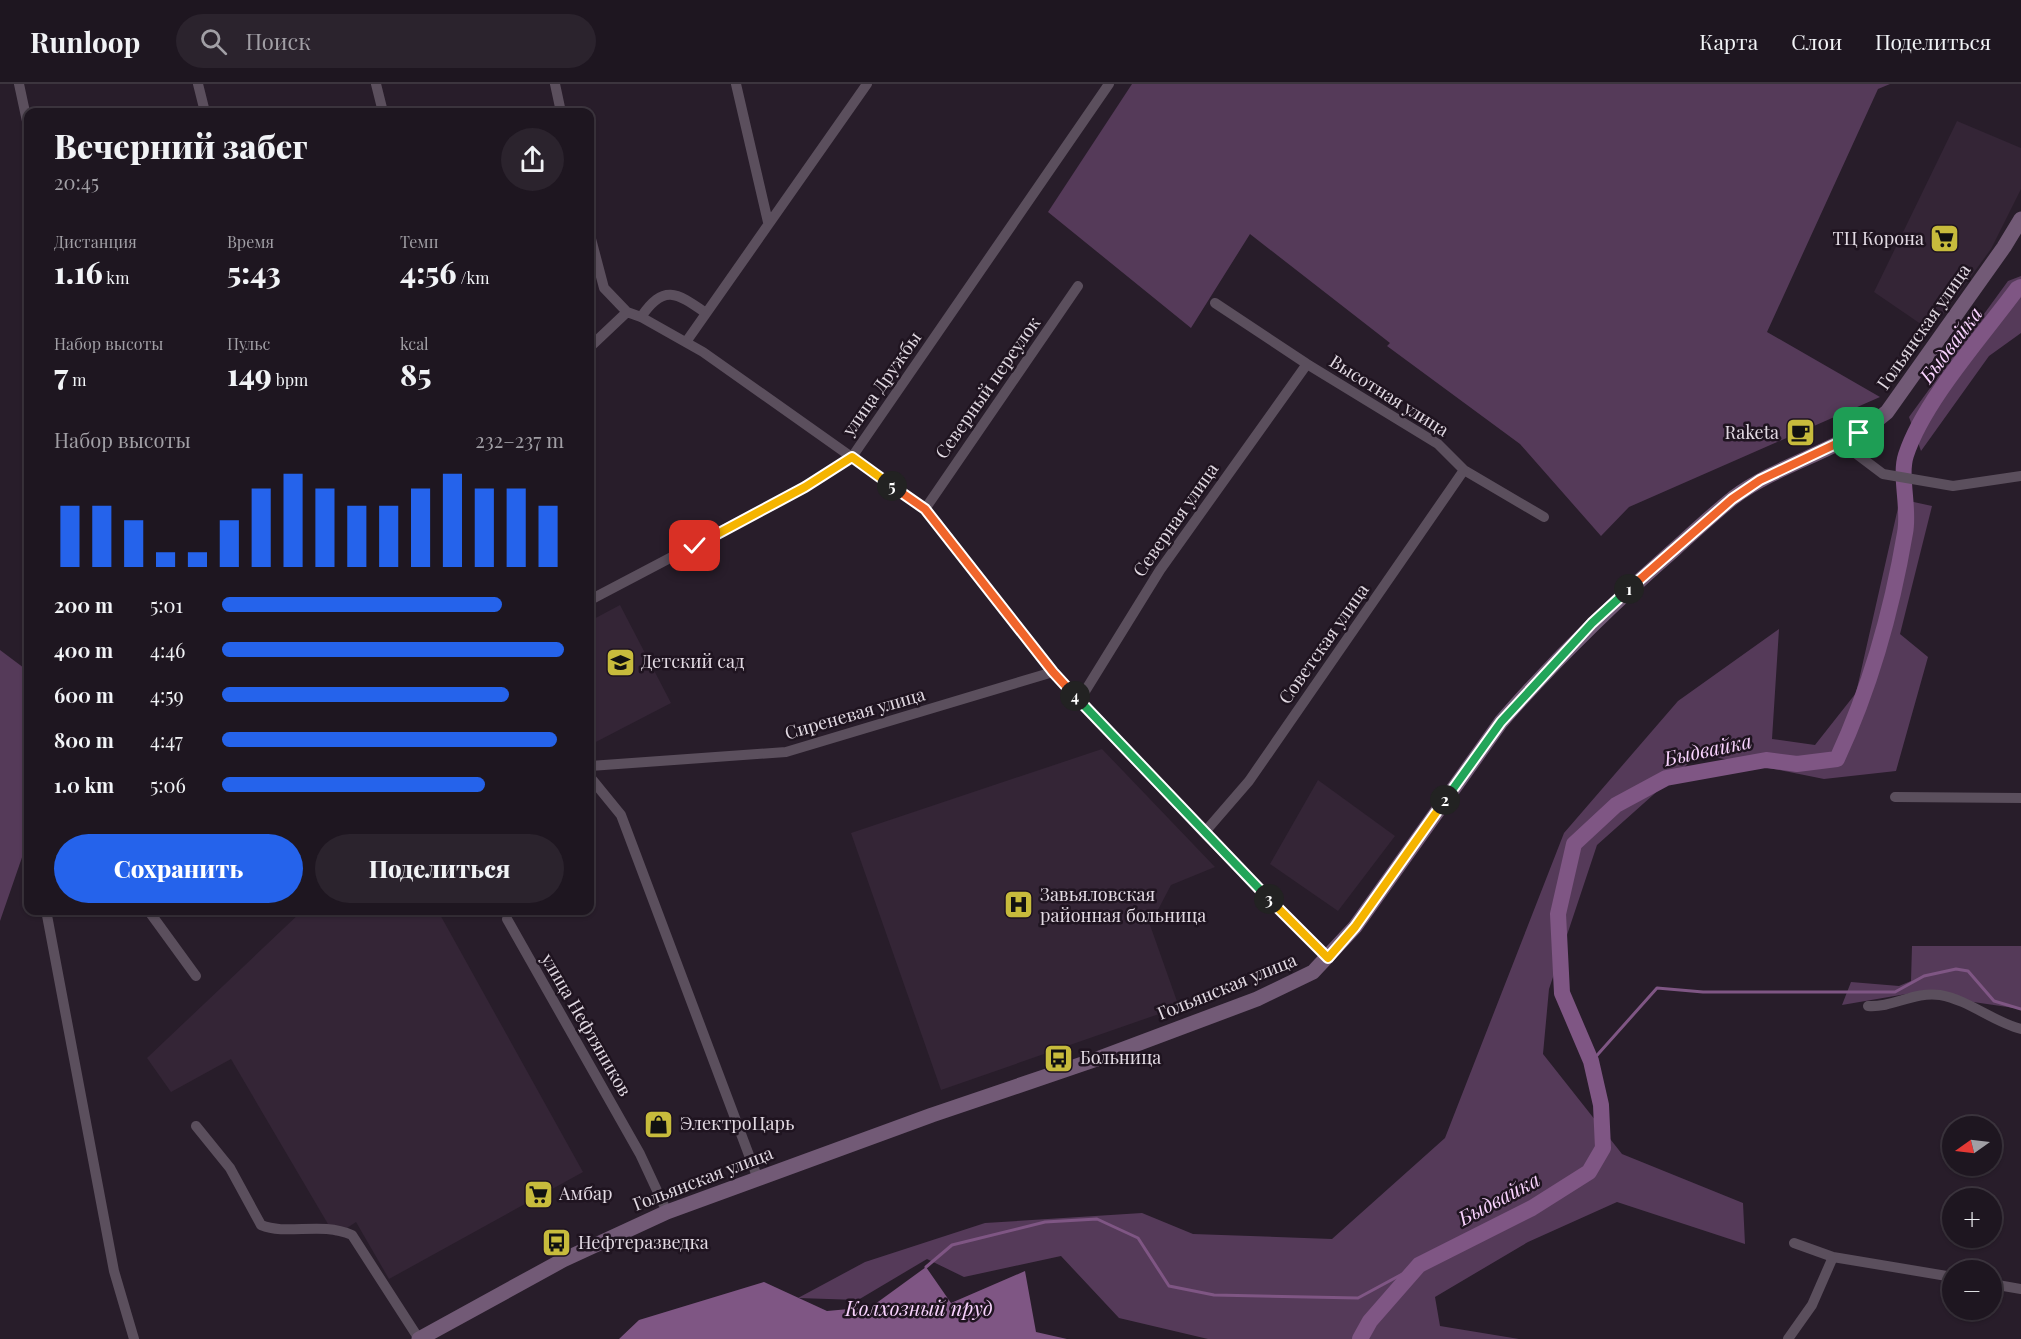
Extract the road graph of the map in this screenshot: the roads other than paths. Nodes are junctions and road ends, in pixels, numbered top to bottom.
1 (19, 84) edge
2 (198, 84) edge
3 (376, 84) edge
4 (555, 84) edge
5 (736, 84) edge
6 (867, 84) edge
7 (1109, 84) edge
8 (24, 108) edge
9 (204, 108) edge
10 (382, 108) edge
11 (560, 108) edge
12 (2021, 219) edge
13 (768, 222) junction
14 (594, 250) edge
15 (1078, 286) dead end
16 (1215, 303) dead end
17 (627, 312) junction
18 (706, 313) junction
19 (641, 317) junction
20 (686, 342) junction
21 (594, 343) edge
22 (1307, 364) junction
23 (1842, 443) junction
24 (852, 457) junction
25 (1464, 470) junction
26 (2021, 476) edge
27 (925, 509) junction
28 (1544, 517) dead end
29 (594, 598) edge
30 (1053, 672) junction
31 (1079, 701) junction
32 (594, 766) edge
33 (594, 782) edge
34 (1895, 797) dead end
35 (2021, 798) edge
36 (1204, 833) junction
37 (47, 915) edge
38 (152, 915) edge
39 (507, 919) dead end
40 (1328, 958) junction
41 (196, 976) dead end
42 (1868, 1006) dead end
43 (2021, 1029) edge
44 (196, 1126) dead end
45 (758, 1179) junction
46 (668, 1212) junction
47 (1794, 1243) dead end
48 (1833, 1257) junction
49 (1942, 1276) edge
50 (2002, 1286) edge
51 (2021, 1289) edge
52 (134, 1339) edge
53 (419, 1339) edge
54 (1788, 1339) edge

1 - 8 street
2 - 9 street
3 - 10 street
4 - 11 street
5 - 13 street
6 - 13 street
7 - 24 street, улица Дружбы
12 - 23 main road, Гольянская улица
13 - 18 street
14 - 17 street
15 - 27 street, Северный переулок
16 - 22 street, Высотная улица
17 - 19 street
17 - 21 street
18 - 19 street
18 - 20 street
19 - 20 street
20 - 24 street
22 - 25 street, Высотная улица
22 - 31 street, Северная улица
23 - 26 street
23 - 40 main road, Гольянская улица
24 - 27 street
24 - 29 street, улица Дружбы
25 - 28 street, Высотная улица
25 - 36 street, Советская улица
27 - 30 street
30 - 31 street
30 - 32 street, Сиреневая улица
31 - 36 street
33 - 45 street
34 - 35 street
36 - 40 street
37 - 52 street
38 - 41 street
39 - 46 street, улица Нефтяников
40 - 45 main road, Гольянская улица
42 - 43 street
44 - 53 street
45 - 46 main road, Гольянская улица
46 - 53 main road, Гольянская улица
47 - 48 street
48 - 49 street
48 - 54 street
50 - 51 street

